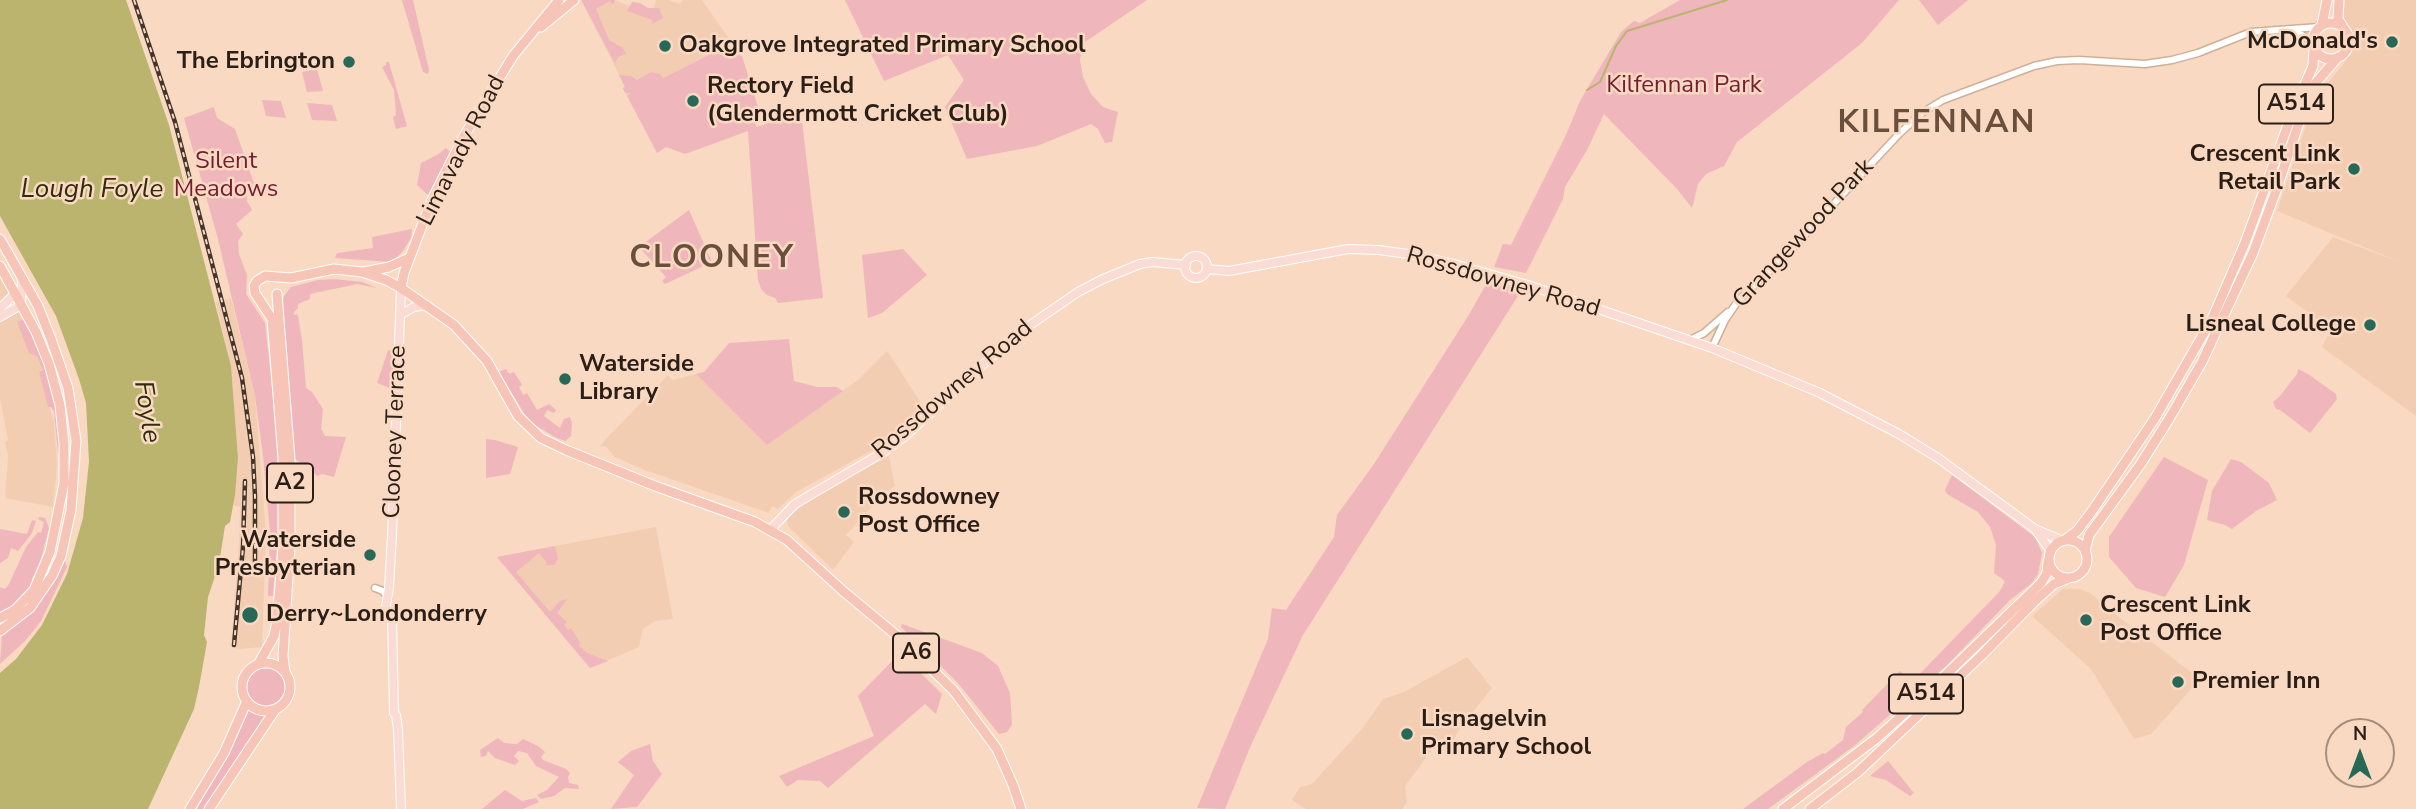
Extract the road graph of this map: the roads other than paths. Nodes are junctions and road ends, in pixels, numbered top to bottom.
1 (565, 0) edge
2 (574, 0) edge
3 (2327, 0) edge
4 (2339, 0) edge
5 (556, 3) edge
6 (2320, 26) junction
7 (2342, 26) junction
8 (2294, 30) junction
9 (2313, 46) junction
10 (513, 55) junction
11 (2338, 57) junction
12 (0, 239) edge
13 (409, 258) junction
14 (1186, 265) junction
15 (0, 266) edge
16 (1207, 269) junction
17 (362, 272) junction
18 (22, 276) junction
19 (272, 278) junction
20 (291, 278) junction
21 (401, 288) junction
22 (278, 293) junction
23 (15, 294) junction
24 (260, 299) junction
25 (21, 304) junction
26 (427, 305) junction
27 (0, 308) edge
28 (1731, 310) junction
29 (400, 315) junction
30 (0, 317) edge
31 (1690, 340) junction
32 (1712, 348) junction
33 (771, 529) junction
34 (2035, 529) junction
35 (2064, 540) junction
36 (2050, 550) junction
37 (2085, 551) junction
38 (2048, 561) junction
39 (2069, 578) junction
40 (375, 588) dead end
41 (388, 598) junction
42 (0, 618) edge
43 (0, 631) edge
44 (259, 663) junction
45 (285, 672) junction
46 (247, 701) junction
47 (275, 710) junction
48 (191, 808) edge
49 (209, 809) edge
50 (401, 809) edge
51 (1021, 809) edge
52 (1783, 809) edge
53 (1810, 809) edge

1 - 5 highway
2 - 10 highway, Limavady Road
3 - 6 highway, A514
4 - 7 highway, A514
5 - 10 highway, Limavady Road
6 - 7 highway
6 - 8 street
6 - 9 highway, A514
7 - 11 highway, A514
8 - 9 street
8 - 28 street, Grangewood Park
9 - 11 highway, A514
9 - 35 highway, A514
10 - 13 highway, Limavady Road
11 - 37 highway, A514
12 - 18 highway
13 - 17 highway
13 - 21 highway, Limavady Road
14 - 16 main road
14 - 16 main road
14 - 33 main road, Rossdowney Road
15 - 23 highway
16 - 31 main road, Rossdowney Road
17 - 20 highway
17 - 21 highway
18 - 25 main road
18 - 43 highway
19 - 20 highway
19 - 22 highway, A2
19 - 24 highway
20 - 22 highway
21 - 26 highway, A6
21 - 29 main road, Clooney Terrace
22 - 24 highway
22 - 45 highway, A2
23 - 25 highway
23 - 27 main road
24 - 44 highway, A2
25 - 30 main road
25 - 42 highway
26 - 29 main road
26 - 33 highway, A6
28 - 31 street
28 - 32 street, Grangewood Park
29 - 41 main road, Clooney Terrace
31 - 32 main road, Rossdowney Road
32 - 34 main road, Rossdowney Road
33 - 51 highway, A6
34 - 35 main road
34 - 36 main road
35 - 36 highway, A514
35 - 37 highway
36 - 38 highway, A514
37 - 39 highway, A514
38 - 39 highway
38 - 52 highway, A514
39 - 53 highway, A514
40 - 41 street
41 - 50 main road, Clooney Terrace
44 - 45 highway
44 - 46 highway, A2
45 - 47 highway, A2
46 - 47 highway
46 - 48 highway, A2
47 - 49 highway, A2

